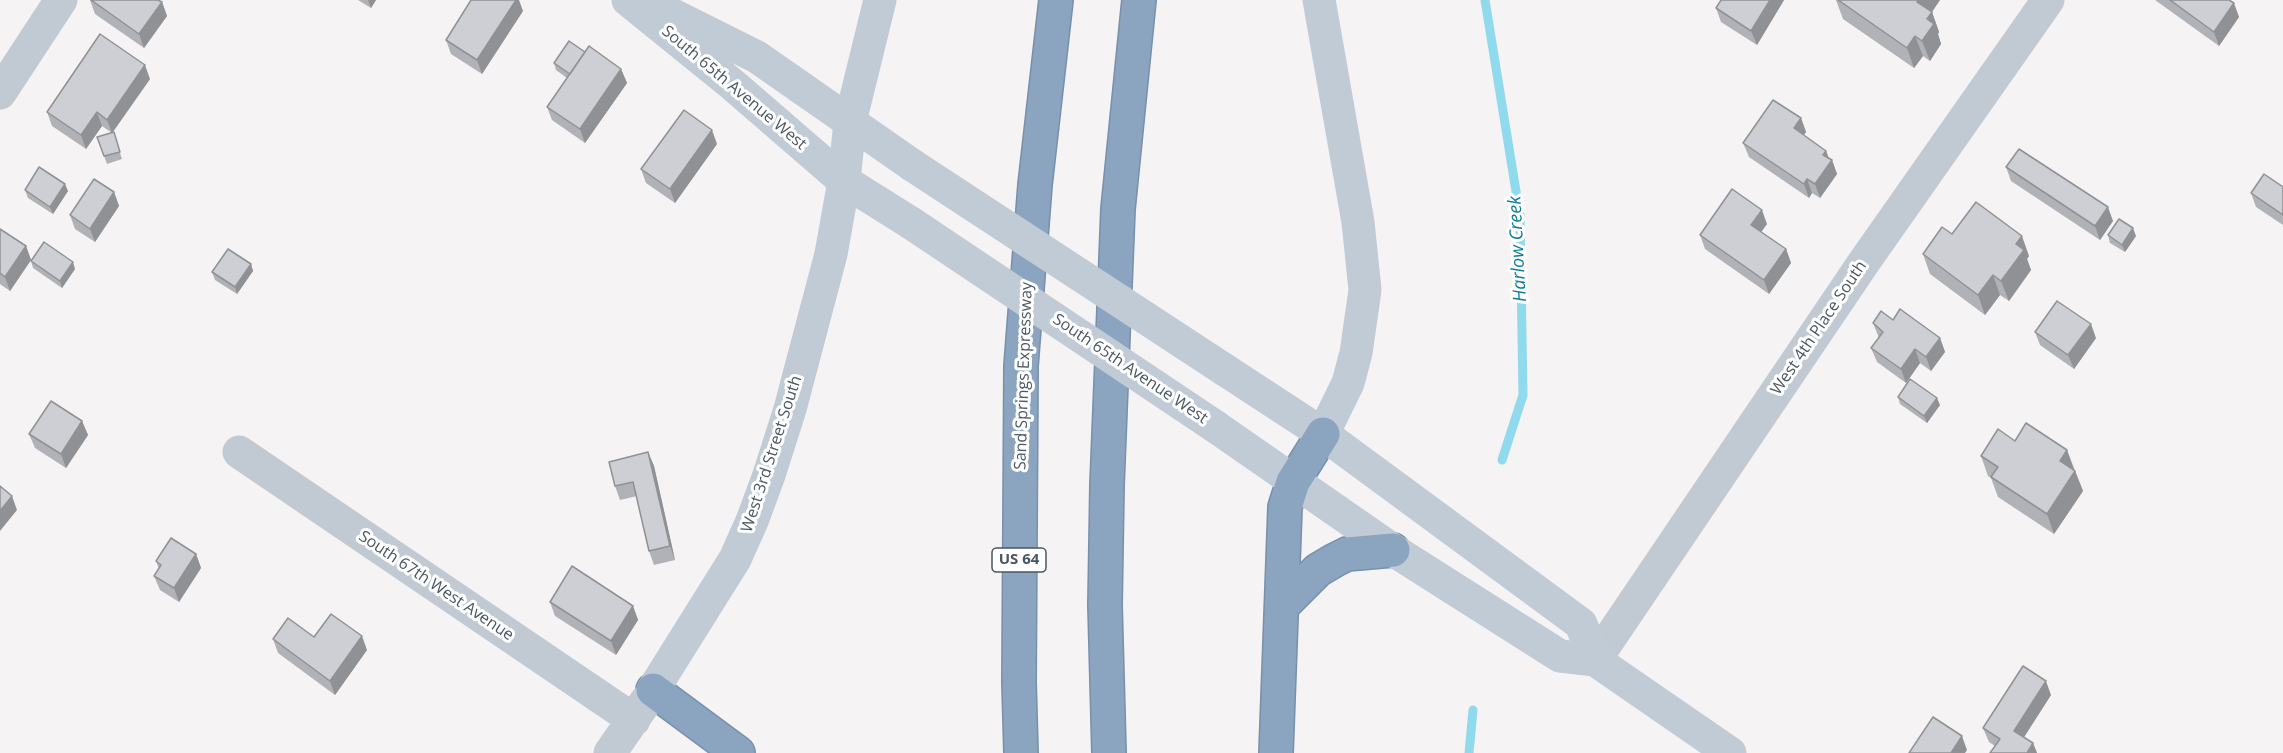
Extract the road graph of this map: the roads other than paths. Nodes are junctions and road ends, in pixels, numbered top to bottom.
1 (61, 0) edge
2 (628, 0) edge
3 (642, 0) edge
4 (880, 0) edge
5 (1056, 0) edge
6 (1139, 0) edge
7 (1319, 0) edge
8 (2048, 0) edge
9 (0, 93) edge
10 (850, 122) junction
11 (844, 182) junction
12 (1323, 434) junction
13 (238, 452) dead end
14 (1293, 482) junction
15 (1394, 550) junction
16 (1283, 605) junction
17 (1595, 660) junction
18 (653, 690) junction
19 (634, 720) junction
20 (610, 753) edge
21 (738, 753) edge
22 (1021, 753) edge
23 (1109, 753) edge
24 (1276, 753) edge
25 (1730, 753) edge

1 - 9 street
2 - 11 street, South 65th Avenue West
3 - 10 street, South 65th Avenue West
4 - 10 street, West 3rd Street South
5 - 22 highway, Sand Springs Expressway / US 64
6 - 23 highway
7 - 12 street
8 - 17 street, West 4th Place South
10 - 11 street, West 3rd Street South
10 - 12 street, South 65th Avenue West, bridge
11 - 14 street, South 65th Avenue West, bridge
11 - 18 street, West 3rd Street South
12 - 14 highway
12 - 17 street, South 65th Avenue West
13 - 19 street, South 67th West Avenue
14 - 15 street, South 65th Avenue West
14 - 16 highway
15 - 16 highway
15 - 17 street, South 65th Avenue West
16 - 24 highway
17 - 25 street, South 65th Avenue West
18 - 19 street, West 3rd Street South
18 - 21 highway
19 - 20 street, West 3rd Street South

